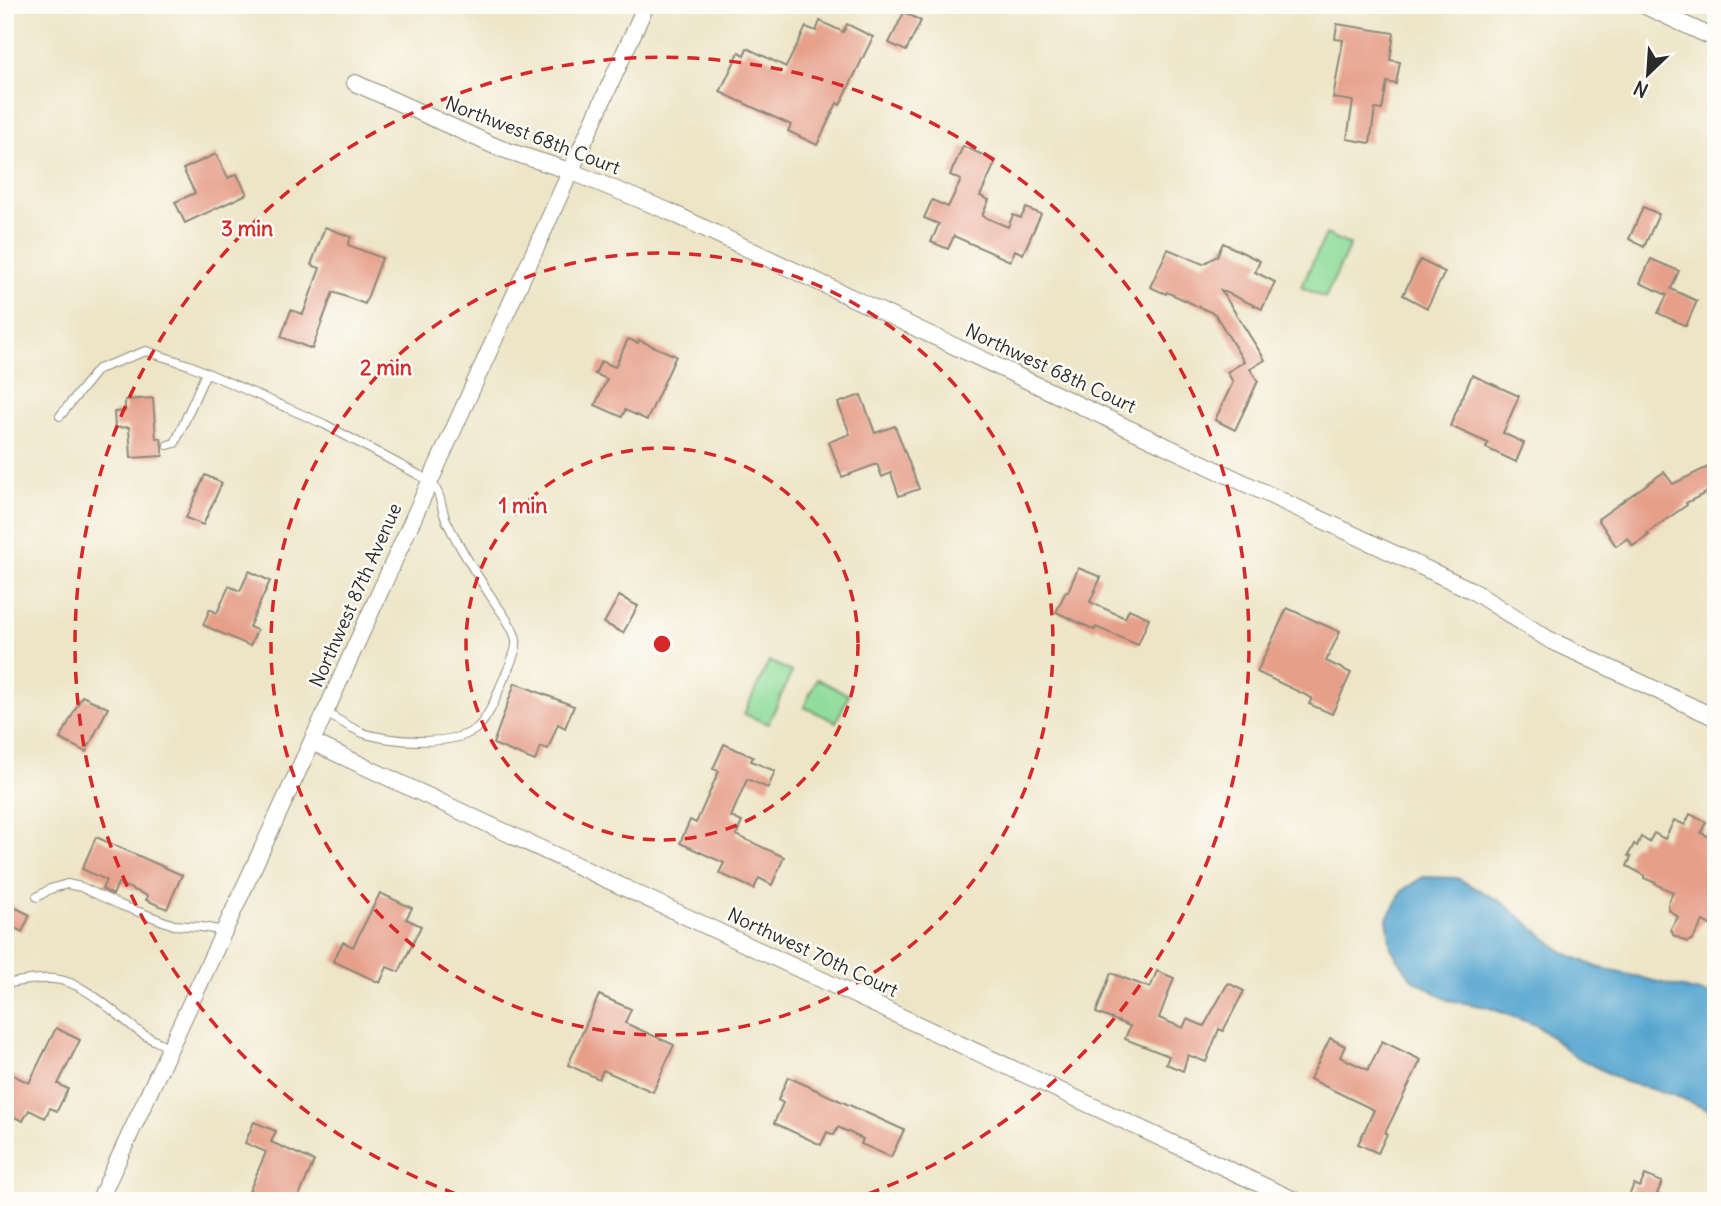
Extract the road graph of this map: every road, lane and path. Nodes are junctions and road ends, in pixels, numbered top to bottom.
1 (646, 5) edge
2 (1643, 5) edge
3 (1716, 39) edge
4 (355, 83) dead end
5 (570, 171) junction
6 (205, 373) junction
7 (60, 416) dead end
8 (168, 445) dead end
9 (430, 481) junction
10 (325, 713) junction
11 (1716, 718) edge
12 (312, 742) junction
13 (37, 897) dead end
14 (224, 931) junction
15 (5, 984) edge
16 (170, 1048) junction
17 (99, 1201) edge
18 (1296, 1201) edge

1 - 5 street, Northwest 87th Avenue
2 - 3 street
4 - 5 street, Northwest 68th Court
5 - 9 street, Northwest 87th Avenue
5 - 11 street, Northwest 68th Court
6 - 7 lane
6 - 8 lane
6 - 9 lane
9 - 10 street, Northwest 87th Avenue
9 - 10 lane
10 - 12 street, Northwest 87th Avenue
12 - 14 street, Northwest 87th Avenue
12 - 18 street, Northwest 70th Court
13 - 14 lane
14 - 16 street, Northwest 87th Avenue
15 - 16 lane
16 - 17 street, Northwest 87th Avenue

